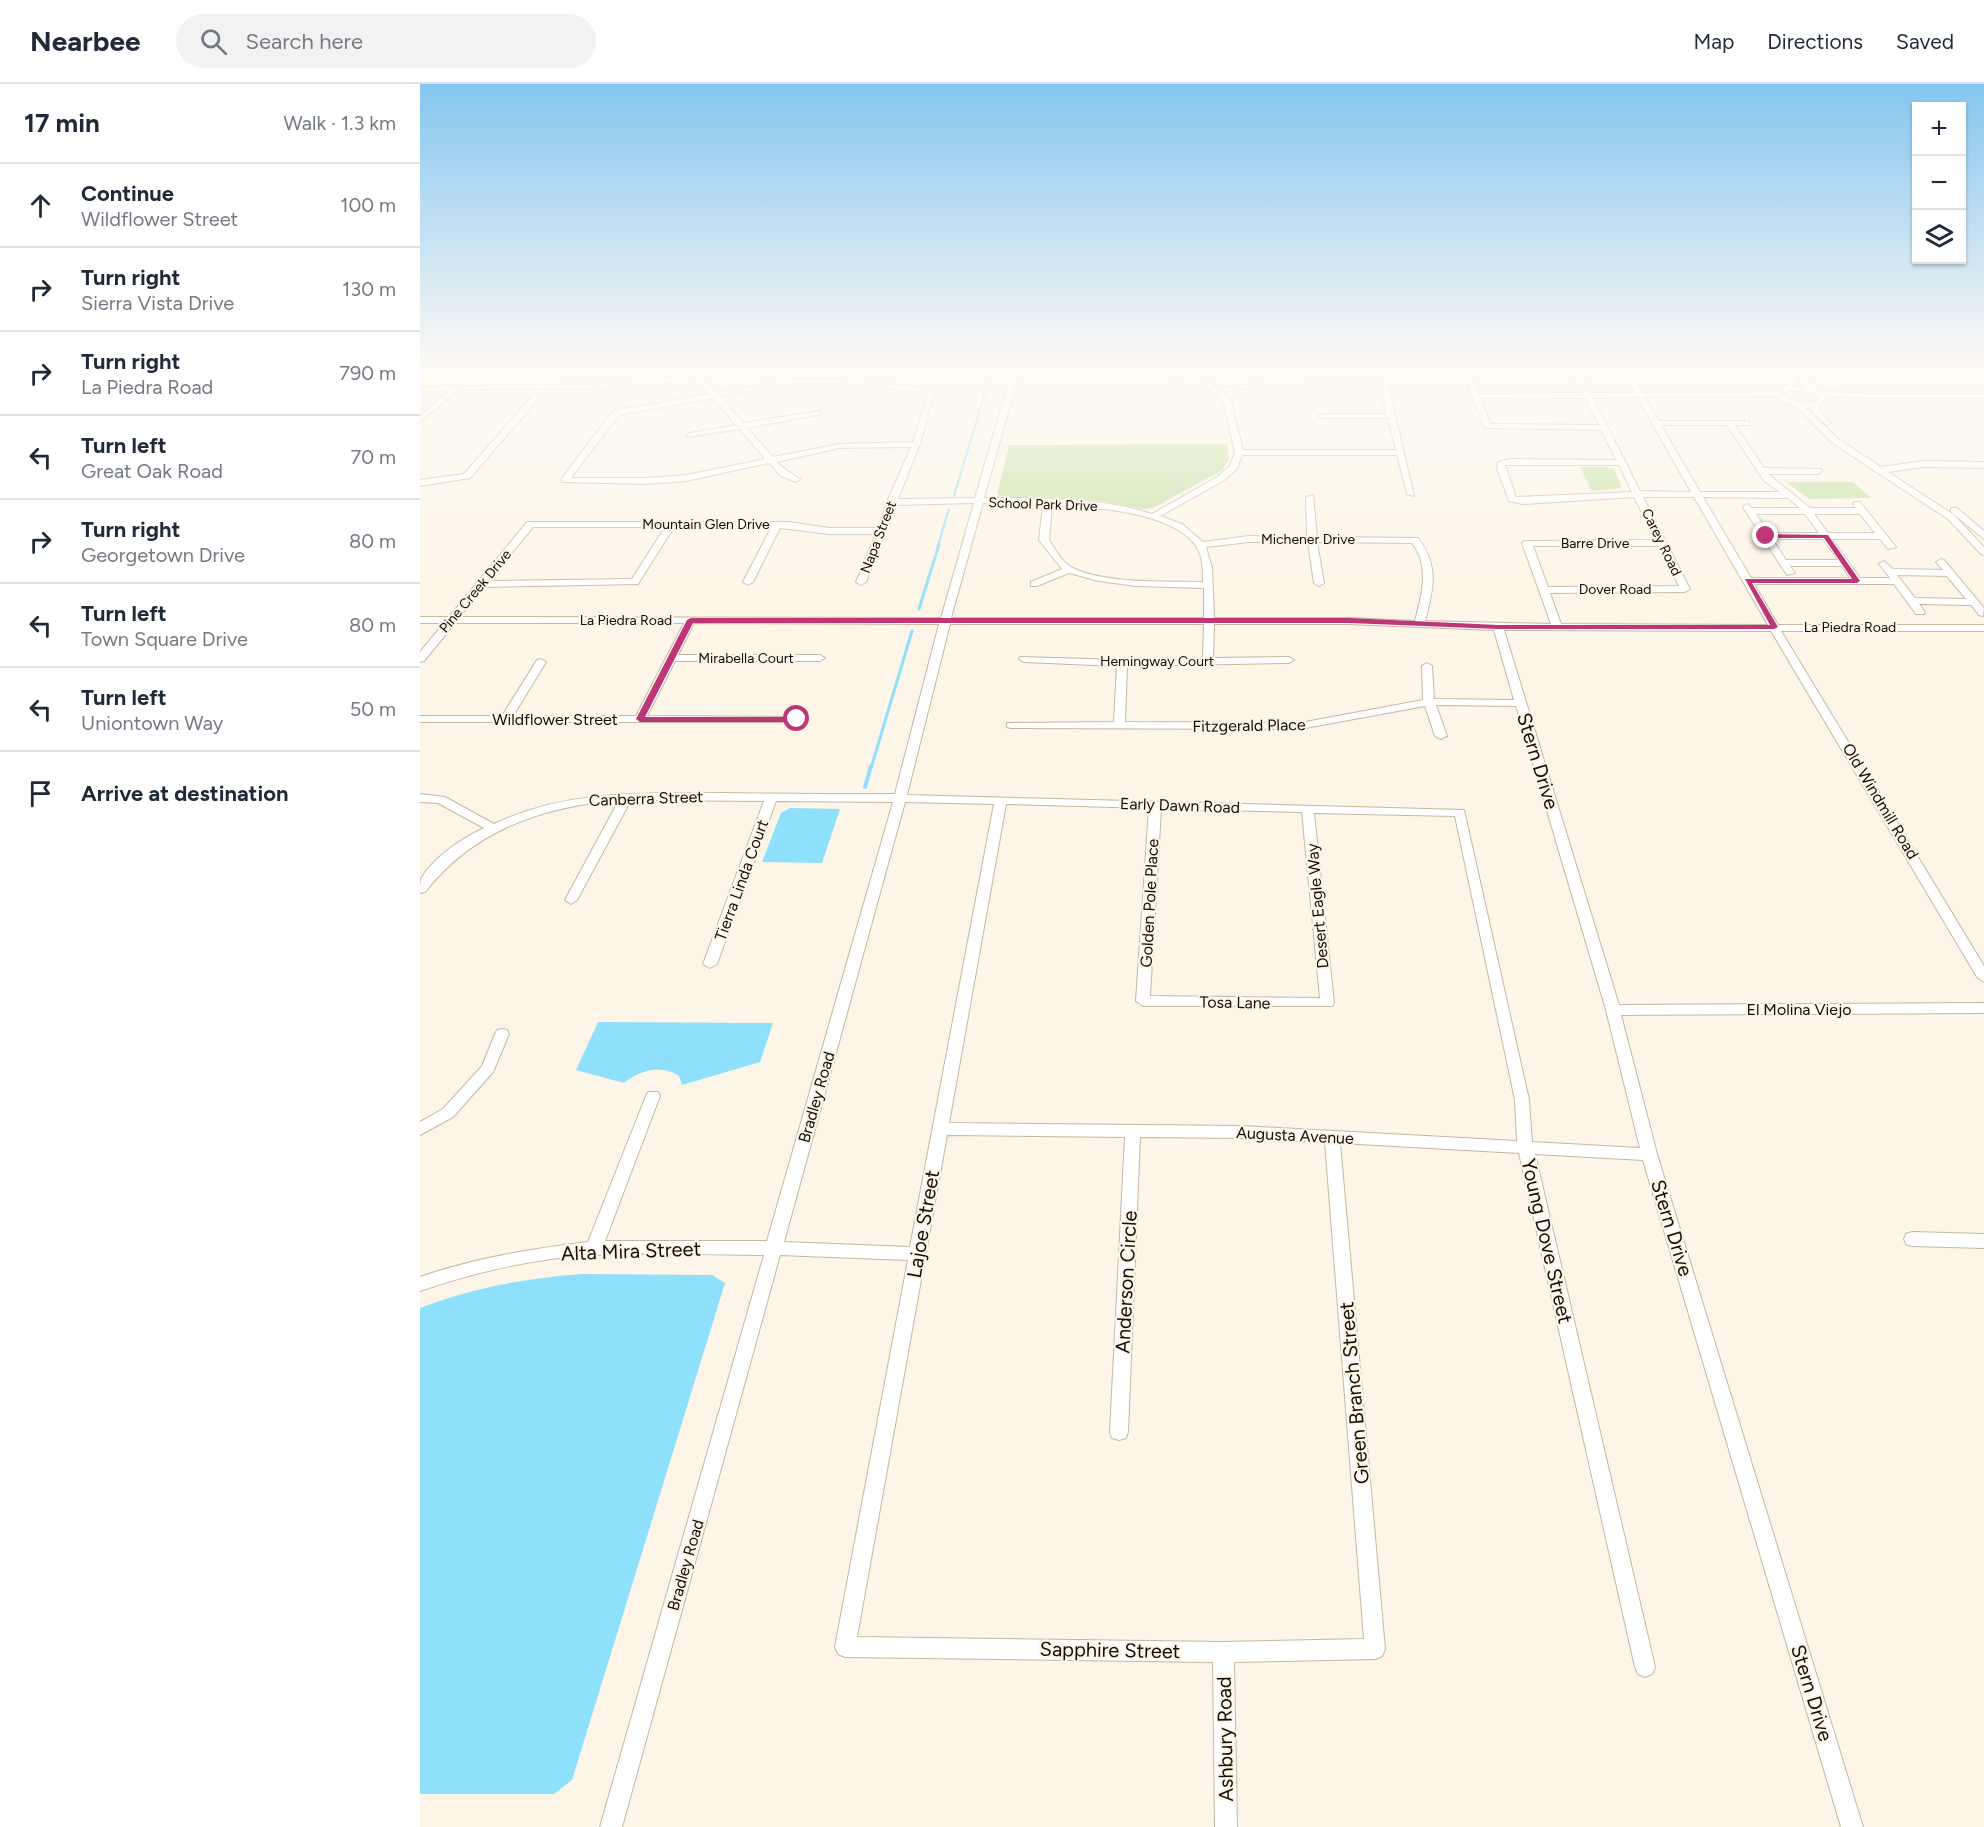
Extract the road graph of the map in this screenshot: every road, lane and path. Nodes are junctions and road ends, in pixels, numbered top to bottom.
1 (491, 447) edge
2 (590, 447) edge
3 (761, 447) edge
4 (831, 447) edge
5 (915, 447) edge
6 (995, 447) edge
7 (1238, 447) edge
8 (1400, 447) edge
9 (1614, 447) edge
10 (1671, 447) edge
11 (1745, 447) edge
12 (1845, 447) edge
13 (1858, 447) edge
14 (1239, 452) junction
15 (1401, 453) junction
16 (771, 459) junction
17 (1622, 463) junction
18 (1812, 464) dead end
19 (1984, 465) edge
20 (1890, 468) junction
21 (1880, 470) junction
22 (1761, 471) junction
23 (1818, 471) junction
24 (796, 479) dead end
25 (1825, 480) dead end
26 (420, 483) edge
27 (1411, 494) dead end
28 (1638, 494) junction
29 (1698, 494) junction
30 (1789, 495) junction
31 (1310, 497) dead end
32 (891, 502) junction
33 (980, 502) junction
34 (1048, 502) junction
35 (1744, 502) dead end
36 (1856, 502) dead end
37 (1807, 510) junction
38 (1750, 511) junction
39 (1863, 511) junction
40 (1153, 517) junction
41 (1984, 521) edge
42 (530, 524) joint
43 (672, 525) junction
44 (777, 525) junction
45 (1969, 525) edge
46 (881, 531) junction
47 (1766, 536) junction
48 (1826, 536) junction
49 (1883, 536) junction
50 (1984, 536) edge
51 (1312, 538) junction
52 (1662, 543) junction
53 (1200, 545) junction
54 (1891, 547) dead end
55 (1984, 552) edge
56 (1941, 562) dead end
57 (1784, 563) junction
58 (1844, 563) junction
59 (1068, 570) junction
60 (1890, 572) junction
61 (1790, 573) dead end
62 (1950, 573) junction
63 (1748, 581) junction
64 (1857, 581) junction
65 (748, 582) dead end
66 (861, 582) dead end
67 (1319, 583) dead end
68 (480, 584) junction
69 (1034, 584) dead end
70 (1208, 585) junction
71 (1685, 589) joint
72 (1545, 590) junction
73 (1911, 601) junction
74 (1973, 602) junction
75 (1920, 612) dead end
76 (1983, 613) edge
77 (420, 620) edge
78 (451, 620) junction
79 (691, 620) junction
80 (946, 621) junction
81 (1207, 621) junction
82 (1419, 625) junction
83 (1557, 626) junction
84 (1498, 627) junction
85 (1774, 627) junction
86 (1984, 628) edge
87 (671, 658) junction
88 (820, 658) dead end
89 (420, 659) edge
90 (1024, 659) dead end
91 (1289, 660) dead end
92 (1208, 661) junction
93 (541, 662) dead end
94 (1122, 663) junction
95 (1427, 666) dead end
96 (1429, 702) junction
97 (1520, 703) junction
98 (420, 719) edge
99 (505, 719) junction
100 (640, 719) junction
101 (797, 719) dead end
102 (1011, 725) dead end
103 (1119, 725) junction
104 (1441, 736) dead end
105 (627, 796) junction
106 (771, 797) junction
107 (420, 798) edge
108 (900, 798) junction
109 (1001, 800) junction
110 (1155, 804) junction
111 (1308, 808) junction
112 (1460, 813) joint
113 (495, 829) junction
114 (420, 889) edge
115 (571, 900) dead end
116 (710, 964) dead end
117 (1984, 977) edge
118 (1143, 1001) joint
119 (1327, 1003) joint
120 (1984, 1008) edge
121 (1613, 1010) junction
122 (502, 1034) dead end
123 (653, 1096) dead end
124 (420, 1129) edge
125 (940, 1129) junction
126 (1133, 1131) junction
127 (1332, 1137) junction
128 (1526, 1147) junction
129 (1649, 1154) junction
130 (1912, 1239) dead end
131 (1984, 1241) edge
132 (594, 1248) junction
133 (774, 1248) junction
134 (917, 1254) junction
135 (420, 1284) edge
136 (1119, 1432) dead end
137 (845, 1647) joint
138 (1375, 1649) joint
139 (1223, 1652) junction
140 (1645, 1667) dead end
141 (611, 1827) edge
142 (1226, 1827) edge
143 (1852, 1827) edge

1 - 26 street
2 - 16 street
3 - 16 street
4 - 16 street
5 - 32 street, Napa Street
6 - 33 street, Bradley Road
7 - 14 street
8 - 15 street
9 - 17 street, Carey Road
10 - 29 street, Old Windmill Road
11 - 22 street
12 - 21 street
13 - 20 street
14 - 15 street
14 - 40 street
15 - 27 street
16 - 24 street
17 - 28 street, Carey Road
17 - 28 street
18 - 23 street
19 - 20 street
20 - 21 street
20 - 45 street
21 - 45 street
22 - 23 street
22 - 30 street
23 - 25 street
28 - 29 street
28 - 52 street, Carey Road
29 - 30 street
29 - 63 street, Old Windmill Road
30 - 37 street
31 - 51 street
32 - 33 street, School Park Drive
32 - 46 street, Napa Street
33 - 34 street, School Park Drive
33 - 80 street, Bradley Road
34 - 40 street, School Park Drive
34 - 59 street
35 - 38 street
36 - 39 street
37 - 38 street
37 - 39 street
37 - 48 street
38 - 47 street
39 - 49 street
40 - 53 street, School Park Drive
41 - 45 street
42 - 43 street, Mountain Glen Drive
42 - 68 street, Pine Creek Drive
43 - 44 street, Mountain Glen Drive
43 - 68 street
44 - 46 street, Mountain Glen Drive
44 - 65 street
45 - 50 street
45 - 55 street
46 - 66 street, Napa Street
47 - 48 street
47 - 57 street
48 - 49 street
48 - 58 street
49 - 54 street
51 - 53 street, Michener Drive
51 - 67 street
51 - 82 street, Michener Drive
52 - 71 street, Carey Road
52 - 72 street, Barre Drive
53 - 70 street
56 - 62 street
57 - 58 street
57 - 61 street
58 - 64 street
59 - 69 street
59 - 70 street
60 - 62 street
60 - 64 street
60 - 73 street
62 - 74 street
63 - 64 street
63 - 85 street, Old Windmill Road
68 - 78 street, Pine Creek Drive
70 - 81 street
71 - 72 street, Dover Road
72 - 83 street
73 - 74 street
73 - 75 street
74 - 76 street
77 - 78 street, La Piedra Road
78 - 79 street, La Piedra Road
78 - 89 street, Pine Creek Drive
79 - 80 street, La Piedra Road
79 - 87 street
80 - 81 street, La Piedra Road
80 - 108 street, Bradley Road
81 - 82 street, La Piedra Road
81 - 92 street
82 - 84 street, La Piedra Road
83 - 84 street, La Piedra Road
83 - 85 street, La Piedra Road
84 - 97 street, Stern Drive
85 - 86 street, La Piedra Road
85 - 117 street, Old Windmill Road
87 - 88 street, Mirabella Court
87 - 100 street
90 - 94 street, Hemingway Court
91 - 92 street, Hemingway Court
92 - 94 street, Hemingway Court
93 - 99 street
94 - 103 street
95 - 96 street
96 - 97 street, Fitzgerald Place
96 - 103 street, Fitzgerald Place
96 - 104 street
97 - 121 street, Stern Drive
98 - 99 street, Wildflower Street
99 - 100 street, Wildflower Street
100 - 101 street, Wildflower Street
102 - 103 street, Fitzgerald Place
105 - 106 street, Canberra Street
105 - 113 street, Canberra Street
105 - 115 street
106 - 108 street, Canberra Street
106 - 116 street, Tierra Linda Court
107 - 113 street
108 - 109 street, Early Dawn Road
108 - 133 street, Bradley Road
109 - 110 street, Early Dawn Road
109 - 125 street, Lajoe Street
110 - 111 street, Early Dawn Road
110 - 118 street, Golden Pole Place
111 - 112 street, Early Dawn Road
111 - 119 street, Desert Eagle Way
112 - 128 street, Young Dove Street
113 - 114 street, Canberra Street
118 - 119 street, Tosa Lane
120 - 121 street, El Molina Viejo
121 - 129 street, Stern Drive
122 - 124 street
123 - 132 street
125 - 126 street, Augusta Avenue
125 - 134 street, Lajoe Street
126 - 127 street, Augusta Avenue
126 - 136 street, Anderson Circle
127 - 128 street, Augusta Avenue
127 - 138 street, Green Branch Street
128 - 129 street, Augusta Avenue
128 - 140 street, Young Dove Street
129 - 143 street, Stern Drive
130 - 131 street
132 - 133 street, Alta Mira Street
132 - 135 street, Alta Mira Street
133 - 134 street, Alta Mira Street
133 - 141 street, Bradley Road
134 - 137 street, Lajoe Street
137 - 139 street, Sapphire Street
138 - 139 street, Sapphire Street
139 - 142 street, Ashbury Road

